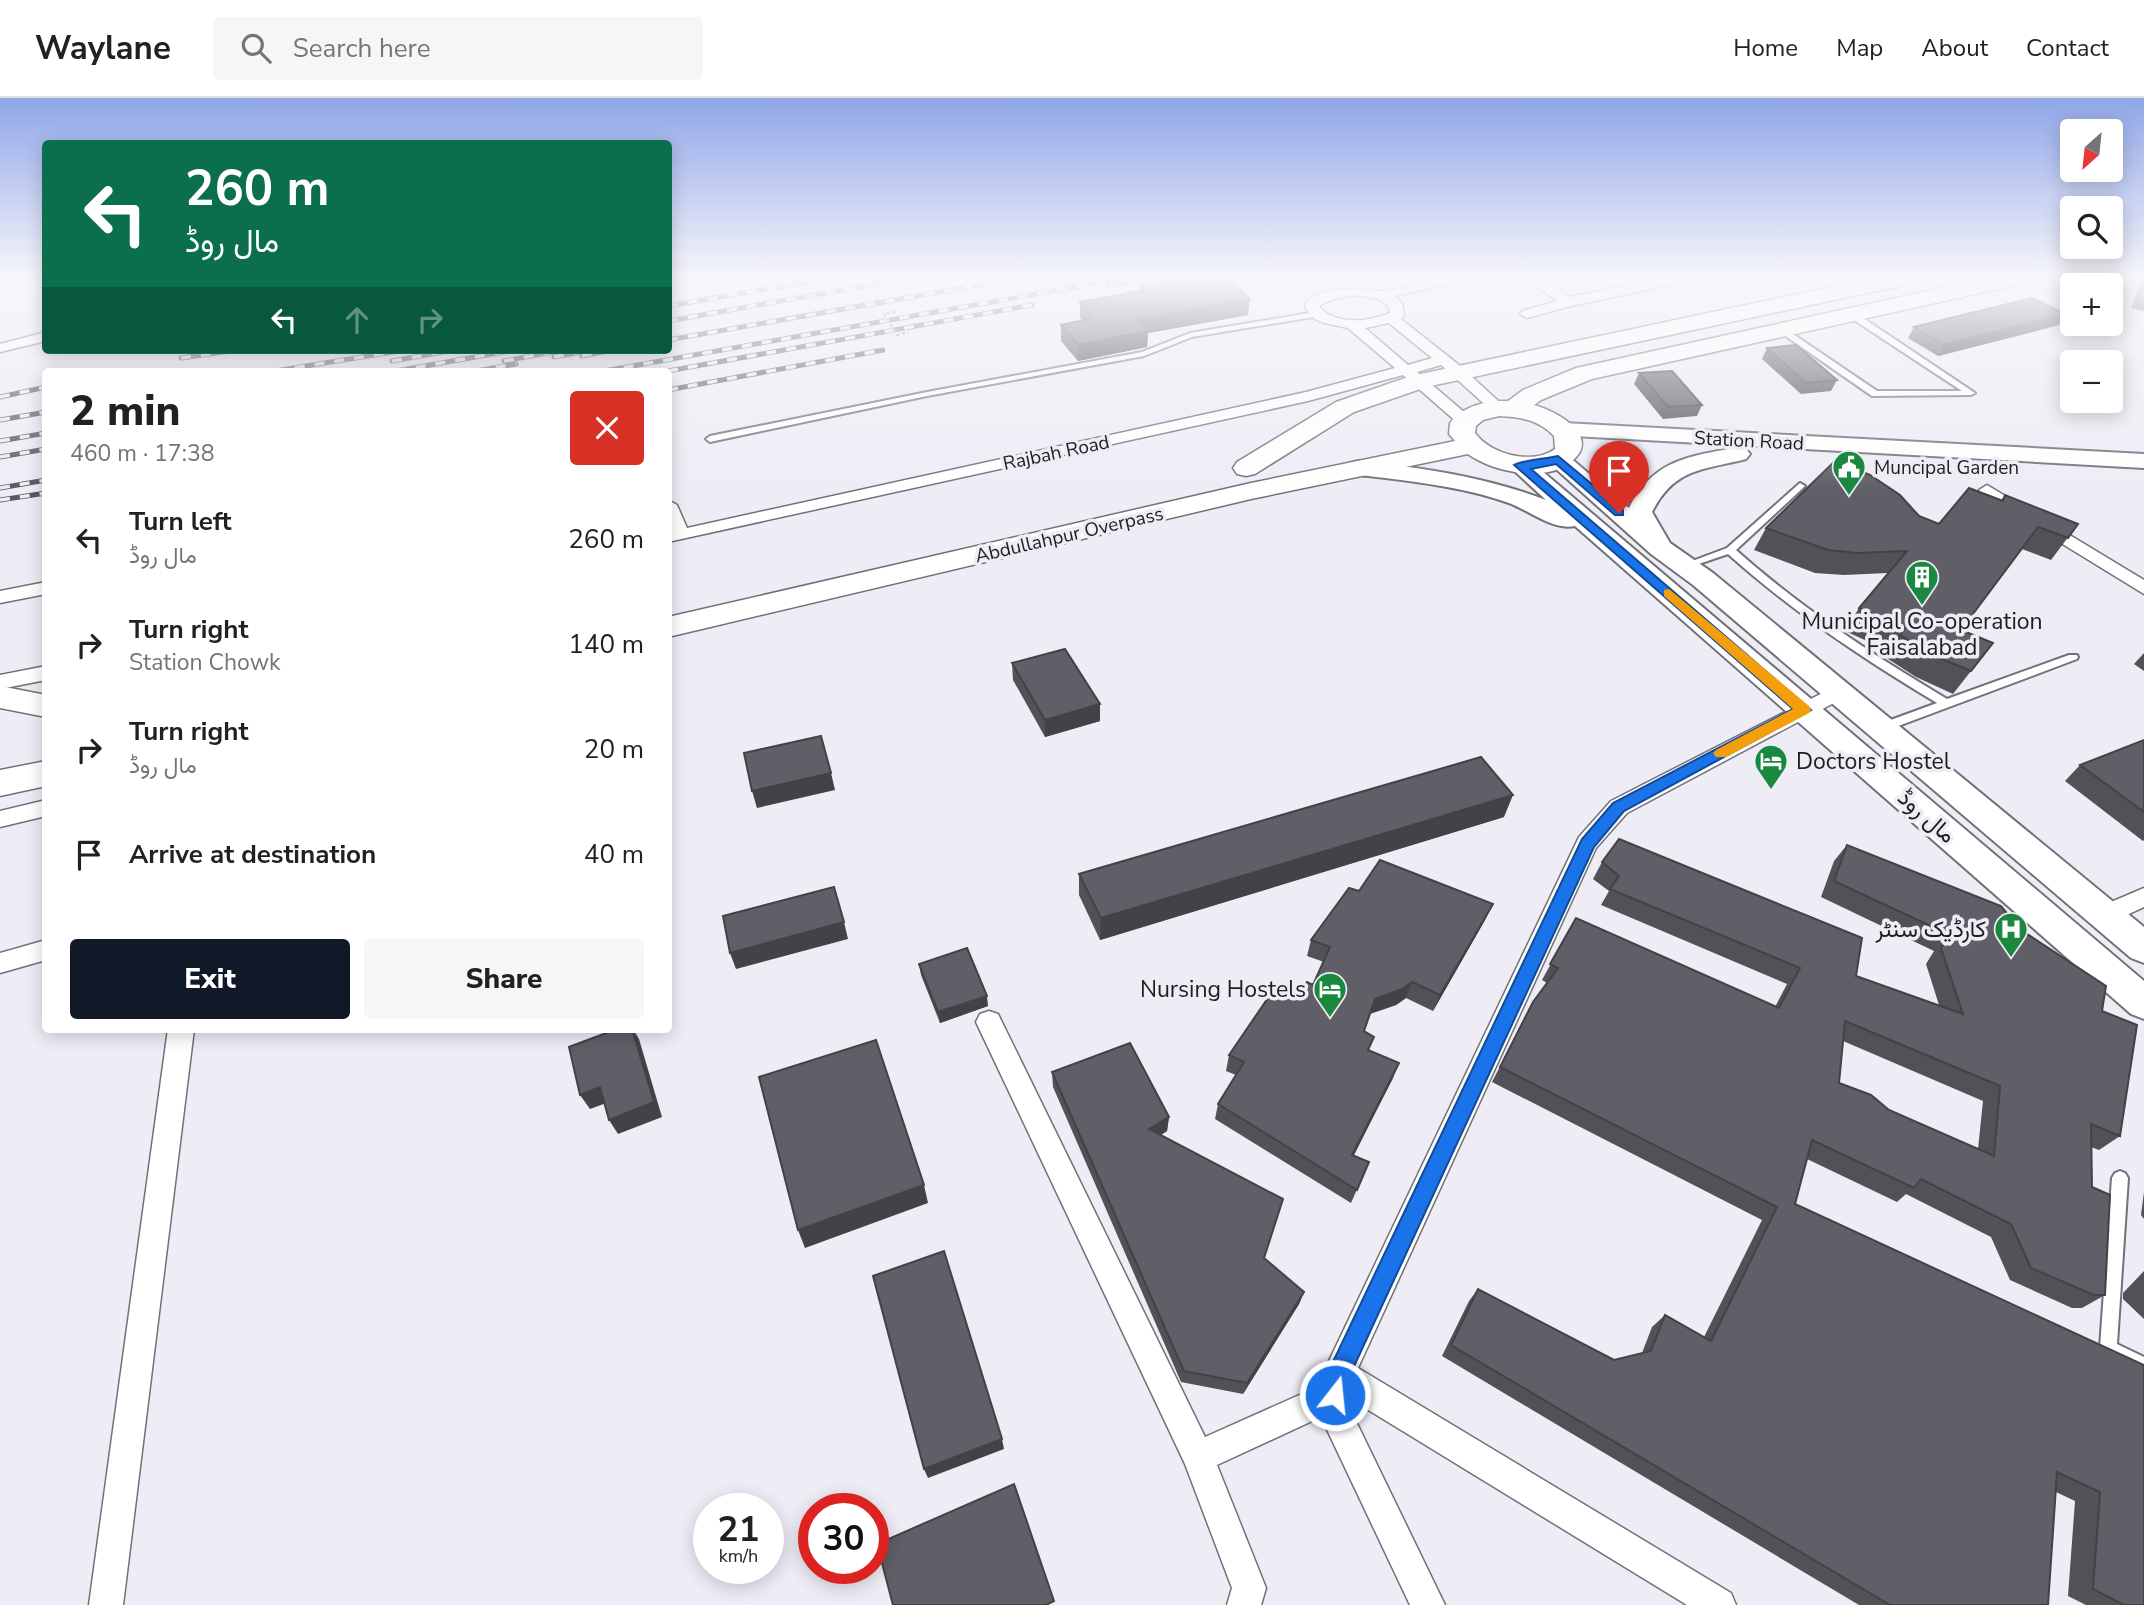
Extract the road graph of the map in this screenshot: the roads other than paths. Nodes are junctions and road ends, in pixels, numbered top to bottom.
1 (1155, 349) edge
2 (1382, 349) edge
3 (1430, 349) edge
4 (1563, 349) edge
5 (1693, 349) edge
6 (1809, 349) edge
7 (1898, 349) edge
8 (1522, 358) junction
9 (1450, 366) junction
10 (1413, 376) junction
11 (1558, 385) junction
12 (1506, 408) junction
13 (1466, 433) junction
14 (710, 439) dead end
15 (1564, 445) junction
16 (1738, 454) junction
17 (2144, 461) edge
18 (1520, 465) junction
19 (1246, 468) junction
20 (1359, 468) junction
21 (2144, 478) edge
22 (1800, 486) dead end
23 (1987, 490) dead end
24 (675, 535) edge
25 (1660, 548) junction
26 (1618, 549) junction
27 (1730, 550) junction
28 (1684, 566) junction
29 (42, 589) edge
30 (2144, 589) edge
31 (0, 597) edge
32 (672, 605) edge
33 (672, 626) edge
34 (2073, 657) dead end
35 (42, 674) edge
36 (0, 682) edge
37 (1838, 692) junction
38 (0, 697) edge
39 (1947, 704) junction
40 (42, 705) edge
41 (1804, 710) junction
42 (1881, 728) junction
43 (42, 753) edge
44 (0, 762) edge
45 (42, 774) edge
46 (0, 783) edge
47 (42, 794) edge
48 (0, 804) edge
49 (42, 809) edge
50 (0, 819) edge
51 (2144, 897) edge
52 (2105, 915) junction
53 (2144, 948) edge
54 (42, 951) edge
55 (0, 962) edge
56 (2144, 1003) edge
57 (989, 1022) dead end
58 (180, 1033) edge
59 (2120, 1178) dead end
60 (2144, 1366) edge
61 (1337, 1384) junction
62 (1198, 1457) junction
63 (106, 1605) edge
64 (1244, 1605) edge
65 (1428, 1605) edge
66 (1719, 1605) edge

1 - 14 lane
2 - 10 street
3 - 9 street
4 - 8 main road, Rajbah Road
5 - 11 main road
6 - 7 lane
8 - 9 main road, Rajbah Road
8 - 11 main road
9 - 10 main road, Rajbah Road
9 - 12 street
10 - 13 street
10 - 19 main road, Rajbah Road
10 - 24 street, Rajbah Road
11 - 12 main road
12 - 13 main road
12 - 15 main road
13 - 18 main road
13 - 19 main road, Abdullahpur Overpass
13 - 20 main road, Abdullahpur Overpass
15 - 16 main road, Station Road
15 - 17 main road, Station Road
15 - 18 main road
15 - 25 main road, مال روڈ
16 - 21 main road, Station Road
16 - 25 main road
18 - 26 main road, مال روڈ
19 - 32 main road, Abdullahpur Overpass
20 - 26 main road
20 - 33 main road, Abdullahpur Overpass
22 - 27 lane
23 - 30 street
25 - 28 main road, مال روڈ
26 - 41 main road, مال روڈ
27 - 28 lane
27 - 39 lane
28 - 37 main road, مال روڈ
29 - 31 street
34 - 39 lane
35 - 36 street
37 - 41 street
37 - 42 main road, مال روڈ
38 - 40 main road
39 - 42 lane
41 - 56 main road, مال روڈ
41 - 61 street
42 - 52 main road, مال روڈ
43 - 44 main road
45 - 46 main road
47 - 48 main road
49 - 50 street
51 - 52 street
52 - 53 main road, مال روڈ
54 - 55 street
57 - 62 street
58 - 63 street
59 - 60 lane
61 - 62 street
61 - 65 street
61 - 66 street
62 - 64 street

